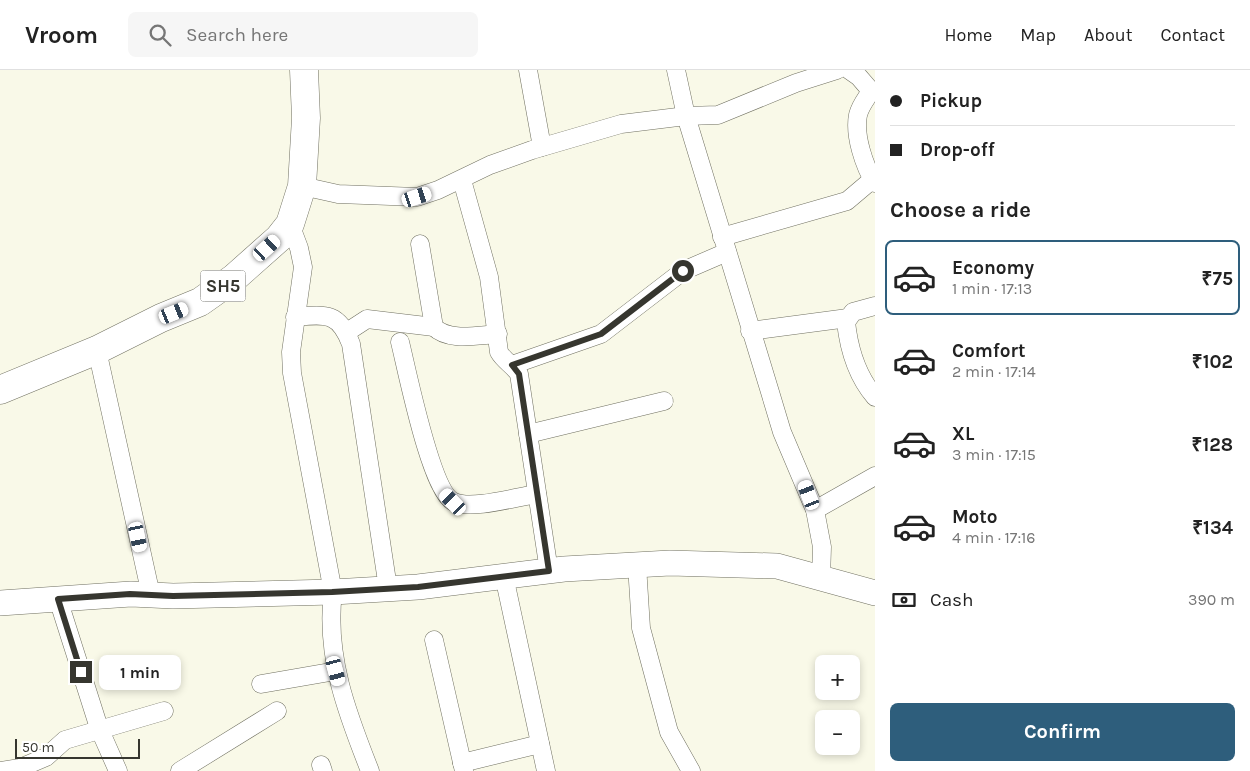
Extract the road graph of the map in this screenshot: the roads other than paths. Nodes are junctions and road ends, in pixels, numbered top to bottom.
1 (304, 70) edge
2 (528, 70) edge
3 (676, 70) edge
4 (849, 70) edge
5 (830, 71) edge
6 (873, 92) edge
7 (686, 116) junction
8 (542, 147) junction
9 (462, 180) junction
10 (874, 181) edge
11 (302, 186) junction
12 (290, 224) junction
13 (420, 244) dead end
14 (724, 244) junction
15 (875, 306) edge
16 (295, 317) junction
17 (848, 318) junction
18 (434, 327) junction
19 (750, 331) junction
20 (347, 332) junction
21 (498, 334) junction
22 (400, 342) dead end
23 (97, 350) junction
24 (512, 365) junction
25 (0, 390) edge
26 (875, 398) edge
27 (664, 402) dead end
28 (528, 434) junction
29 (875, 476) edge
30 (537, 494) junction
31 (815, 510) junction
32 (637, 565) junction
33 (549, 571) junction
34 (504, 576) junction
35 (821, 579) junction
36 (388, 588) junction
37 (332, 592) junction
38 (875, 593) edge
39 (150, 595) junction
40 (58, 599) junction
41 (0, 603) edge
42 (434, 640) dead end
43 (336, 671) junction
44 (261, 684) dead end
45 (164, 711) dead end
46 (277, 711) dead end
47 (99, 728) junction
48 (540, 744) junction
49 (463, 767) edge
50 (1, 771) edge
51 (118, 771) edge
52 (180, 771) edge
53 (370, 771) edge
54 (546, 771) edge
55 (691, 771) edge

1 - 11 main road, SH5
2 - 8 street
3 - 7 street
4 - 6 street
5 - 7 street
6 - 10 street
7 - 8 street
7 - 14 street
8 - 9 street
9 - 11 street
9 - 21 street
10 - 14 street
11 - 12 main road, SH5
12 - 16 street
12 - 23 main road, SH5
13 - 18 street
14 - 19 street
14 - 24 street
15 - 17 street
16 - 20 street
16 - 37 street
17 - 19 street
17 - 26 street
18 - 20 street
18 - 21 street
19 - 31 street
20 - 36 street
21 - 24 street
22 - 30 street
23 - 25 main road, SH5
23 - 39 street
24 - 28 street
27 - 28 street
28 - 30 street
29 - 31 street
30 - 33 street
31 - 35 street
32 - 33 street
32 - 35 street
32 - 55 street
33 - 34 street
34 - 36 street
34 - 48 street
35 - 38 street
36 - 37 street
37 - 39 street
37 - 43 street
39 - 40 street
40 - 41 street
40 - 47 street
42 - 49 street
43 - 44 street
43 - 53 street
45 - 47 street
46 - 52 street
47 - 50 street
47 - 51 street
48 - 49 street
48 - 54 street

